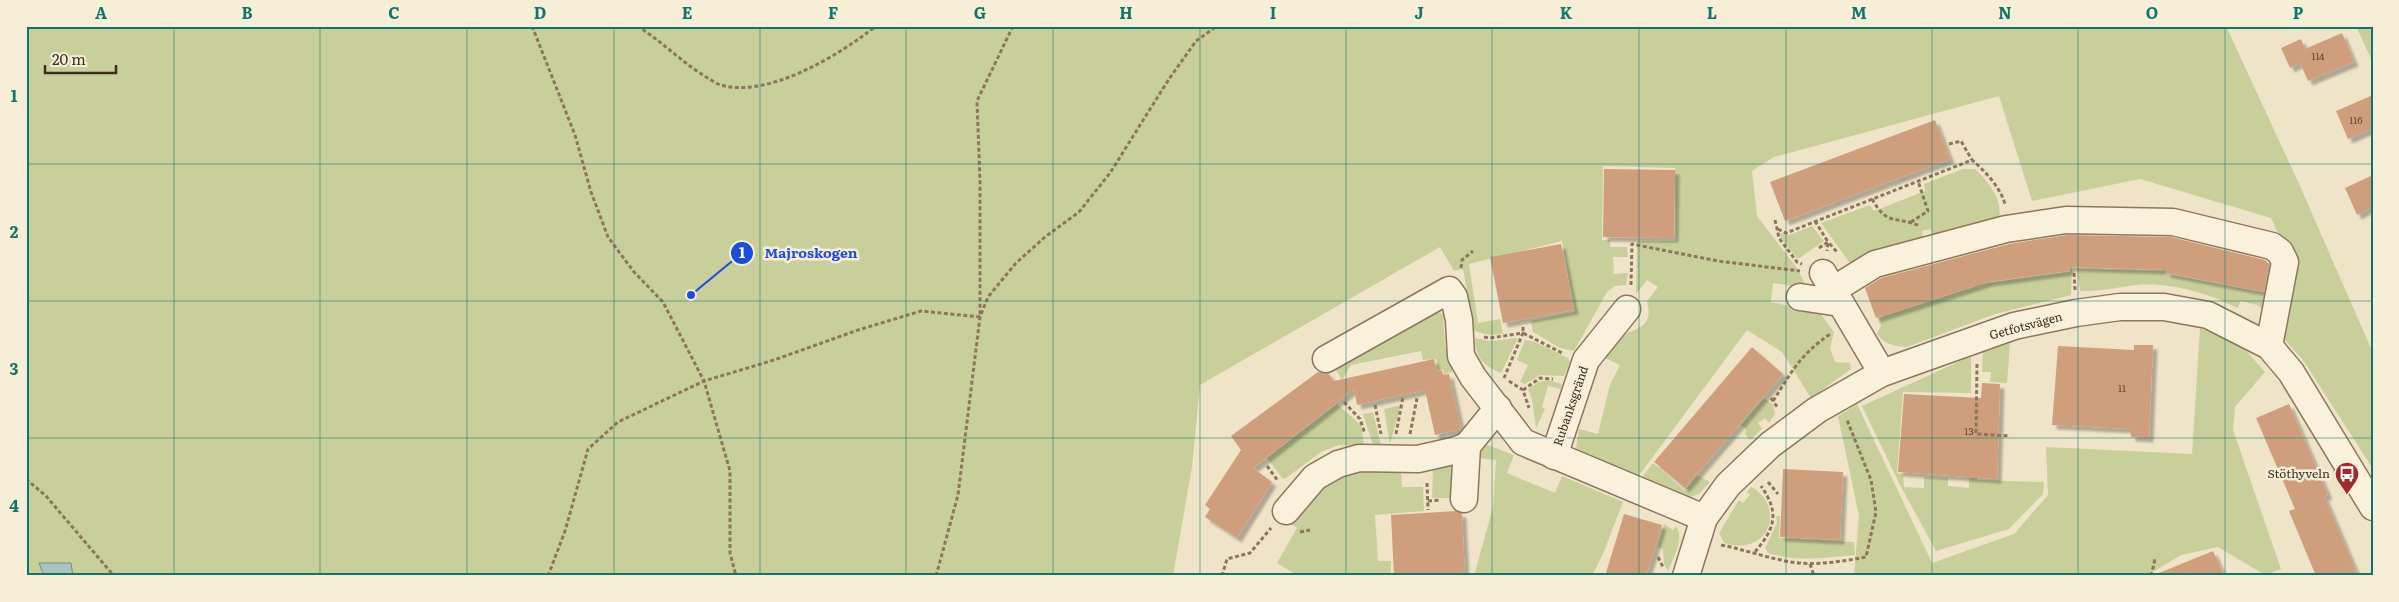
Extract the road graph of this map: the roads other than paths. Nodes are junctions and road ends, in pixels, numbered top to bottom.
1 (1828, 275) junction
2 (1800, 297) dead end
3 (1629, 298) road end
4 (2269, 346) junction
5 (1326, 359) dead end
6 (1882, 373) junction
7 (1498, 408) junction
8 (1466, 446) junction
9 (1554, 456) junction
10 (1464, 499) dead end
11 (2373, 507) edge
12 (1286, 511) road end
13 (1704, 518) junction
14 (1686, 576) edge

1 - 2 street
1 - 4 street
1 - 6 street
3 - 9 street, Rubanksgränd
4 - 6 street, Getfotsvägen
4 - 11 street, Getfotsvägen
5 - 7 street, Rubanksgränd
6 - 13 street, Getfotsvägen
7 - 8 street
7 - 9 street, Rubanksgränd
8 - 10 street
8 - 12 street
9 - 13 street, Rubanksgränd
13 - 14 street, Getfotsvägen

